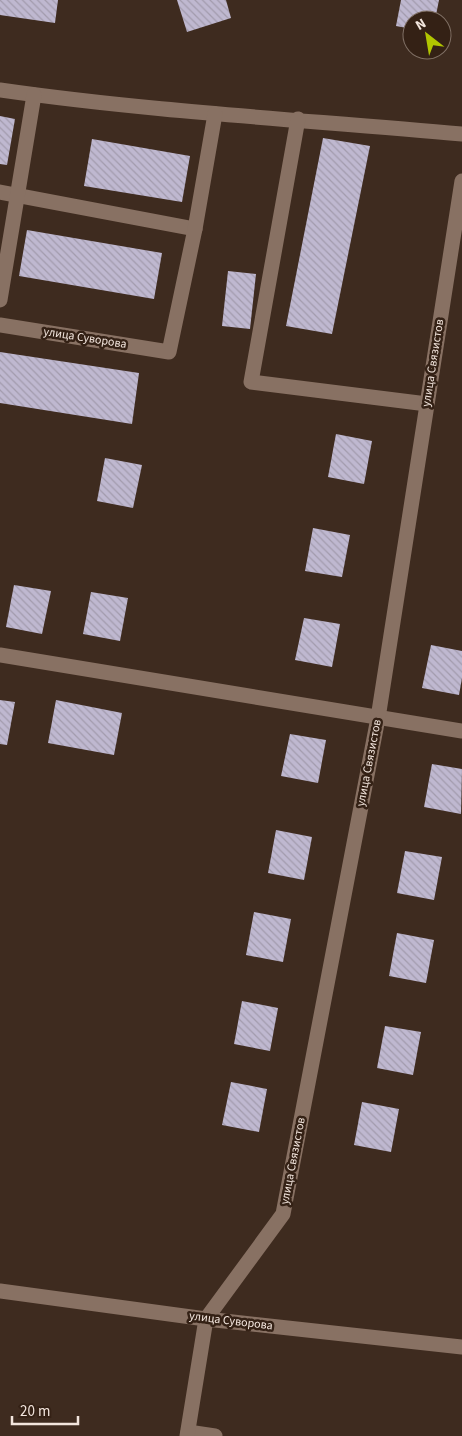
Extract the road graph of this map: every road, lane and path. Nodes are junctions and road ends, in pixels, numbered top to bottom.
1 (0, 90) edge
2 (34, 95) junction
3 (215, 114) junction
4 (298, 119) junction
5 (462, 134) edge
6 (462, 181) edge
7 (0, 192) edge
8 (17, 195) junction
9 (195, 229) junction
10 (0, 300) edge
11 (0, 325) edge
12 (427, 404) junction
13 (0, 655) edge
14 (378, 718) junction
15 (462, 731) edge
16 (0, 1291) edge
17 (206, 1319) junction
18 (462, 1347) edge
19 (187, 1434) edge
20 (215, 1436) edge

1 - 2 street
2 - 3 street
2 - 8 street
3 - 4 street
3 - 9 street
4 - 5 street
4 - 12 street
6 - 12 street, улица Связистов
7 - 8 street
8 - 9 street
8 - 10 street
9 - 11 street, улица Суворова
12 - 14 street, улица Связистов
13 - 14 street
14 - 15 street
14 - 17 street, улица Связистов
16 - 17 street, улица Суворова
17 - 18 street, улица Суворова
17 - 19 street
19 - 20 street

